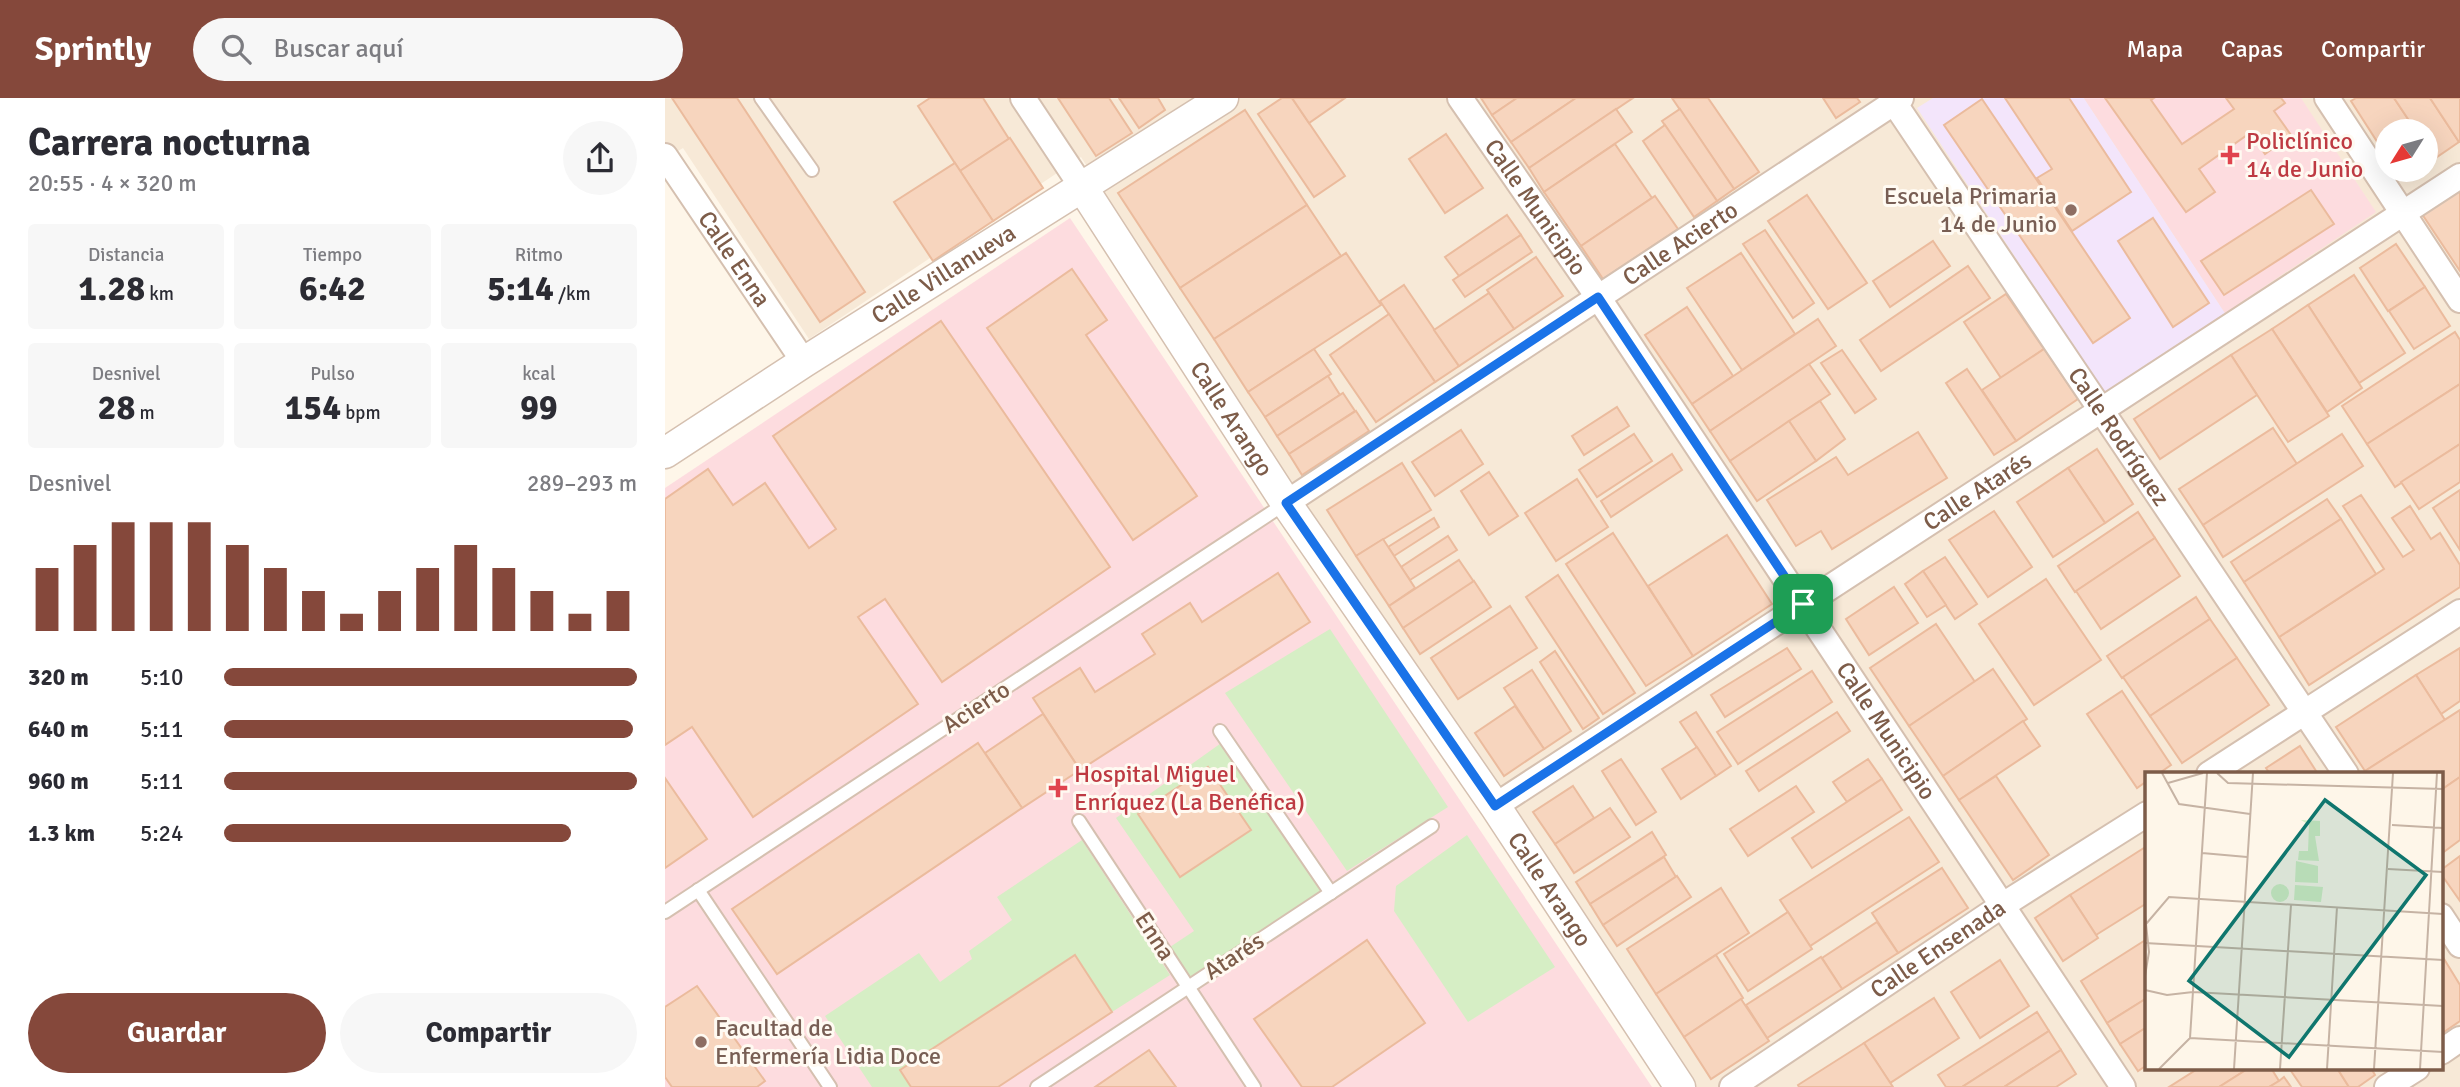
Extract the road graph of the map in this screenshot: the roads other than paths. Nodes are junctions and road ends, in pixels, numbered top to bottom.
1 (761, 98) edge
2 (1023, 98) edge
3 (1223, 98) edge
4 (1460, 98) edge
5 (2327, 98) edge
6 (1895, 100) edge
7 (665, 156) edge
8 (812, 170) dead end
9 (2460, 176) edge
10 (1081, 187) junction
11 (2402, 215) junction
12 (1598, 297) junction
13 (2460, 300) edge
14 (804, 362) junction
15 (2102, 411) junction
16 (665, 453) edge
17 (1286, 503) junction
18 (1803, 604) junction
19 (2460, 612) edge
20 (2305, 713) junction
21 (1220, 731) dead end
22 (2213, 772) edge
23 (2345, 772) edge
24 (1495, 806) junction
25 (2145, 815) edge
26 (1079, 821) dead end
27 (1432, 826) dead end
28 (698, 890) junction
29 (1331, 893) junction
30 (2003, 905) junction
31 (665, 912) edge
32 (2443, 919) edge
33 (2460, 945) edge
34 (1188, 987) junction
35 (2460, 1039) edge
36 (2443, 1051) edge
37 (2414, 1070) edge
38 (830, 1087) edge
39 (1037, 1087) edge
40 (1254, 1087) edge
41 (1681, 1087) edge
42 (1733, 1087) edge
43 (2123, 1087) edge
44 (2387, 1087) edge

1 - 8 lane
2 - 10 street, Calle Arango
3 - 10 street, Calle Villanueva
4 - 12 street, Calle Municipio
5 - 11 street
6 - 12 street, Calle Acierto
6 - 15 street, Calle Rodríguez
7 - 14 street, Calle Enna
9 - 11 street, Calle Atarés
10 - 14 street, Calle Villanueva
10 - 17 street, Calle Arango
11 - 13 street
11 - 15 street, Calle Atarés
12 - 17 street, Calle Acierto
12 - 18 street, Calle Municipio
14 - 16 street, Calle Villanueva
15 - 18 street, Calle Atarés
15 - 20 street, Calle Rodríguez
17 - 24 street, Calle Arango
17 - 28 lane, Acierto
18 - 24 street, Calle Atarés
18 - 30 street, Calle Municipio
19 - 20 street
20 - 22 street
20 - 23 street, Calle Rodríguez
21 - 29 lane
24 - 41 street, Calle Arango
25 - 30 street, Calle Ensenada
26 - 34 lane, Enna
27 - 29 lane, Atarés
28 - 31 lane, Acierto
28 - 38 lane
29 - 34 lane, Atarés
30 - 42 street, Calle Ensenada
30 - 43 street, Calle Municipio
32 - 33 street
34 - 39 lane, Atarés
34 - 40 lane, Enna
35 - 36 street
37 - 44 street

